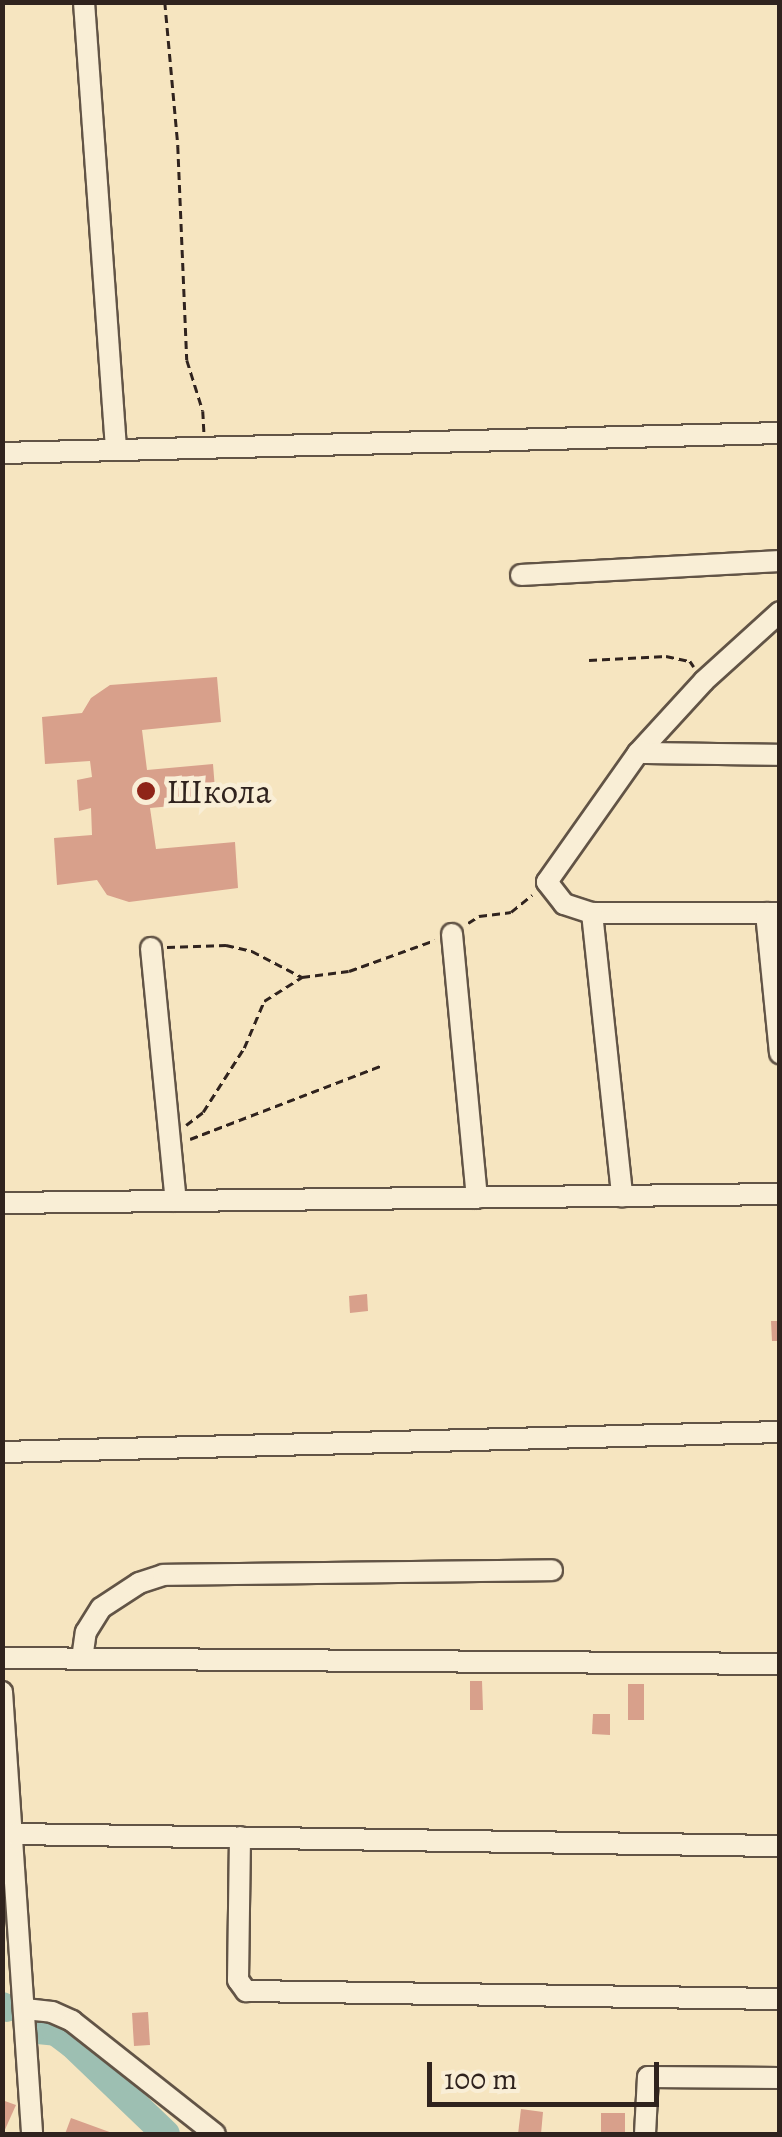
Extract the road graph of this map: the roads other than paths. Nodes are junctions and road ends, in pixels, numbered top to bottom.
1 (84, 2) edge
2 (780, 433) edge
3 (116, 450) junction
4 (2, 452) edge
5 (780, 561) edge
6 (520, 575) dead end
7 (780, 612) edge
8 (638, 753) junction
9 (780, 756) edge
10 (592, 912) junction
11 (772, 914) edge
12 (452, 934) road end
13 (151, 948) road end
14 (780, 1053) edge
15 (780, 1194) edge
16 (622, 1196) junction
17 (477, 1198) junction
18 (176, 1201) junction
19 (2, 1203) edge
20 (780, 1432) edge
21 (2, 1452) edge
22 (552, 1570) dead end
23 (2, 1658) edge
24 (82, 1660) junction
25 (780, 1664) edge
26 (2, 1692) edge
27 (12, 1834) junction
28 (240, 1837) junction
29 (780, 1846) edge
30 (780, 1998) edge
31 (25, 2009) junction
32 (780, 2078) edge
33 (32, 2134) edge
34 (215, 2134) edge
35 (646, 2134) edge

1 - 3 street
2 - 3 street
3 - 4 street
5 - 6 street
7 - 8 street
8 - 9 street
8 - 10 street
10 - 11 street
10 - 16 street
11 - 14 street
12 - 17 street
13 - 18 street
15 - 16 street
16 - 17 street
17 - 18 street
18 - 19 street
20 - 21 street
22 - 24 street
23 - 24 street
24 - 25 street
26 - 27 street
27 - 28 street
27 - 31 street
28 - 29 street
28 - 30 street
31 - 33 street
31 - 34 street
32 - 35 street

